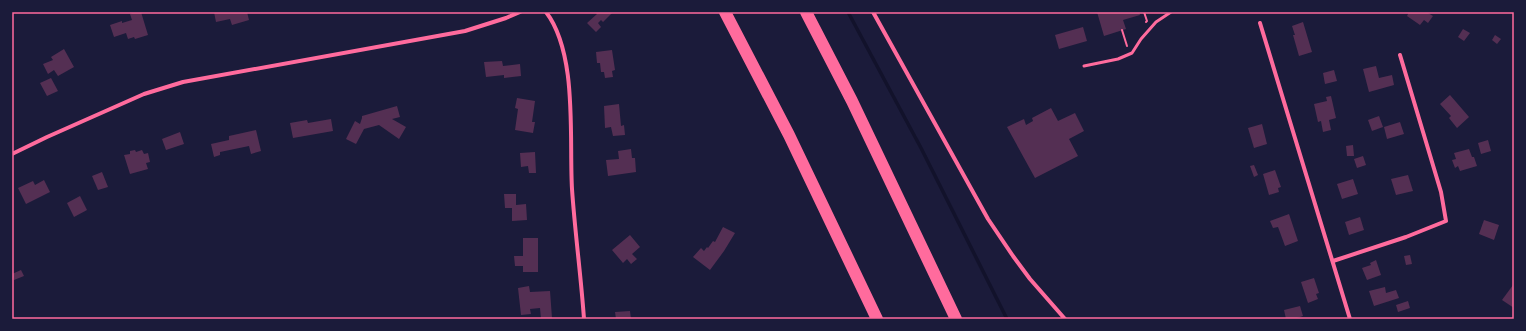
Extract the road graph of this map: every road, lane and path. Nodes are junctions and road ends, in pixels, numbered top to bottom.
1 (520, 12) edge
2 (546, 12) edge
3 (725, 12) edge
4 (806, 12) edge
5 (873, 12) edge
6 (1171, 12) edge
7 (512, 14) edge
8 (1260, 23) dead end
9 (1400, 55) dead end
10 (1084, 66) dead end
11 (12, 154) edge
12 (1333, 261) junction
13 (584, 319) edge
14 (877, 319) edge
15 (956, 319) edge
16 (1065, 319) edge
17 (1350, 319) edge

1 - 7 street
2 - 13 street
3 - 14 highway
4 - 15 highway
5 - 16 street
6 - 10 lane
7 - 11 street
8 - 12 street
9 - 12 street
12 - 17 street

